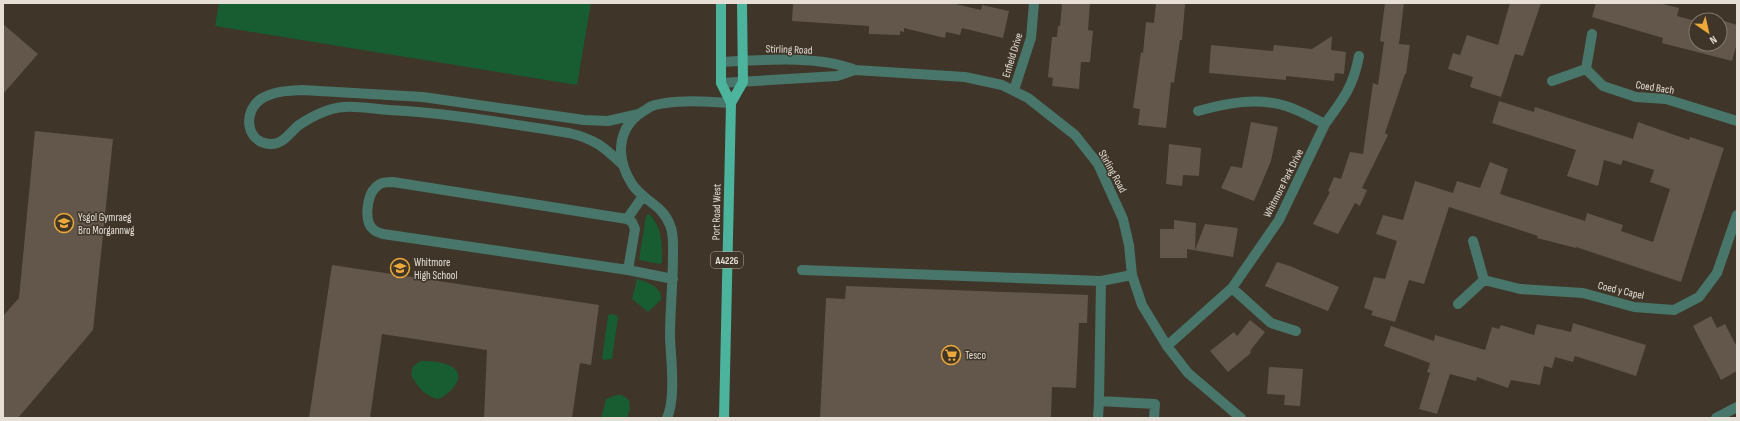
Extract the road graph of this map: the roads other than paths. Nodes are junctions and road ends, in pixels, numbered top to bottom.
1 (721, 3) edge
2 (742, 3) edge
3 (1034, 3) edge
4 (1592, 34) dead end
5 (1359, 56) dead end
6 (743, 61) junction
7 (721, 62) junction
8 (1586, 69) junction
9 (855, 70) junction
10 (1552, 81) dead end
11 (743, 82) junction
12 (721, 83) junction
13 (1014, 90) junction
14 (731, 102) junction
15 (1198, 111) dead end
16 (640, 114) junction
17 (1737, 121) edge
18 (1325, 124) junction
19 (623, 164) junction
20 (643, 196) junction
21 (1737, 215) edge
22 (627, 219) junction
23 (1473, 241) dead end
24 (628, 270) junction
25 (802, 270) dead end
26 (1132, 275) junction
27 (673, 279) junction
28 (1484, 280) junction
29 (1101, 281) junction
30 (1232, 288) junction
31 (1458, 304) dead end
32 (1296, 331) dead end
33 (1167, 346) junction
34 (1099, 401) junction
35 (1737, 407) edge
36 (667, 418) edge
37 (724, 418) edge
38 (1098, 418) edge
39 (1154, 418) edge
40 (1241, 418) edge
41 (1716, 418) edge

1 - 7 main road, Port Road West / A4226
2 - 6 main road
3 - 13 street, Enfield Drive
4 - 8 street
5 - 18 street, Whitmore Park Drive
6 - 7 street, Stirling Road
6 - 9 street, Stirling Road
6 - 11 main road
7 - 12 main road, Port Road West / A4226
8 - 10 street
8 - 17 street, Coed Bach
9 - 11 street, Stirling Road
9 - 13 street, Stirling Road
11 - 12 street, Stirling Road
11 - 14 main road, Port Road West / A4226
12 - 14 main road, Port Road West / A4226
13 - 26 street, Stirling Road
14 - 16 street
14 - 37 main road, Port Road West / A4226
15 - 18 street
16 - 19 street
16 - 19 street
18 - 30 street, Whitmore Park Drive
19 - 20 street
20 - 22 street
20 - 27 street
21 - 28 street, Coed y Capel
22 - 24 street
22 - 24 street
23 - 28 street
24 - 27 street
25 - 29 street
26 - 29 street
26 - 33 street, Stirling Road
27 - 36 street
28 - 31 street
29 - 34 street
30 - 32 street
30 - 33 street, Whitmore Park Drive
33 - 40 street, Stirling Road
34 - 38 street
34 - 39 street
35 - 41 street

